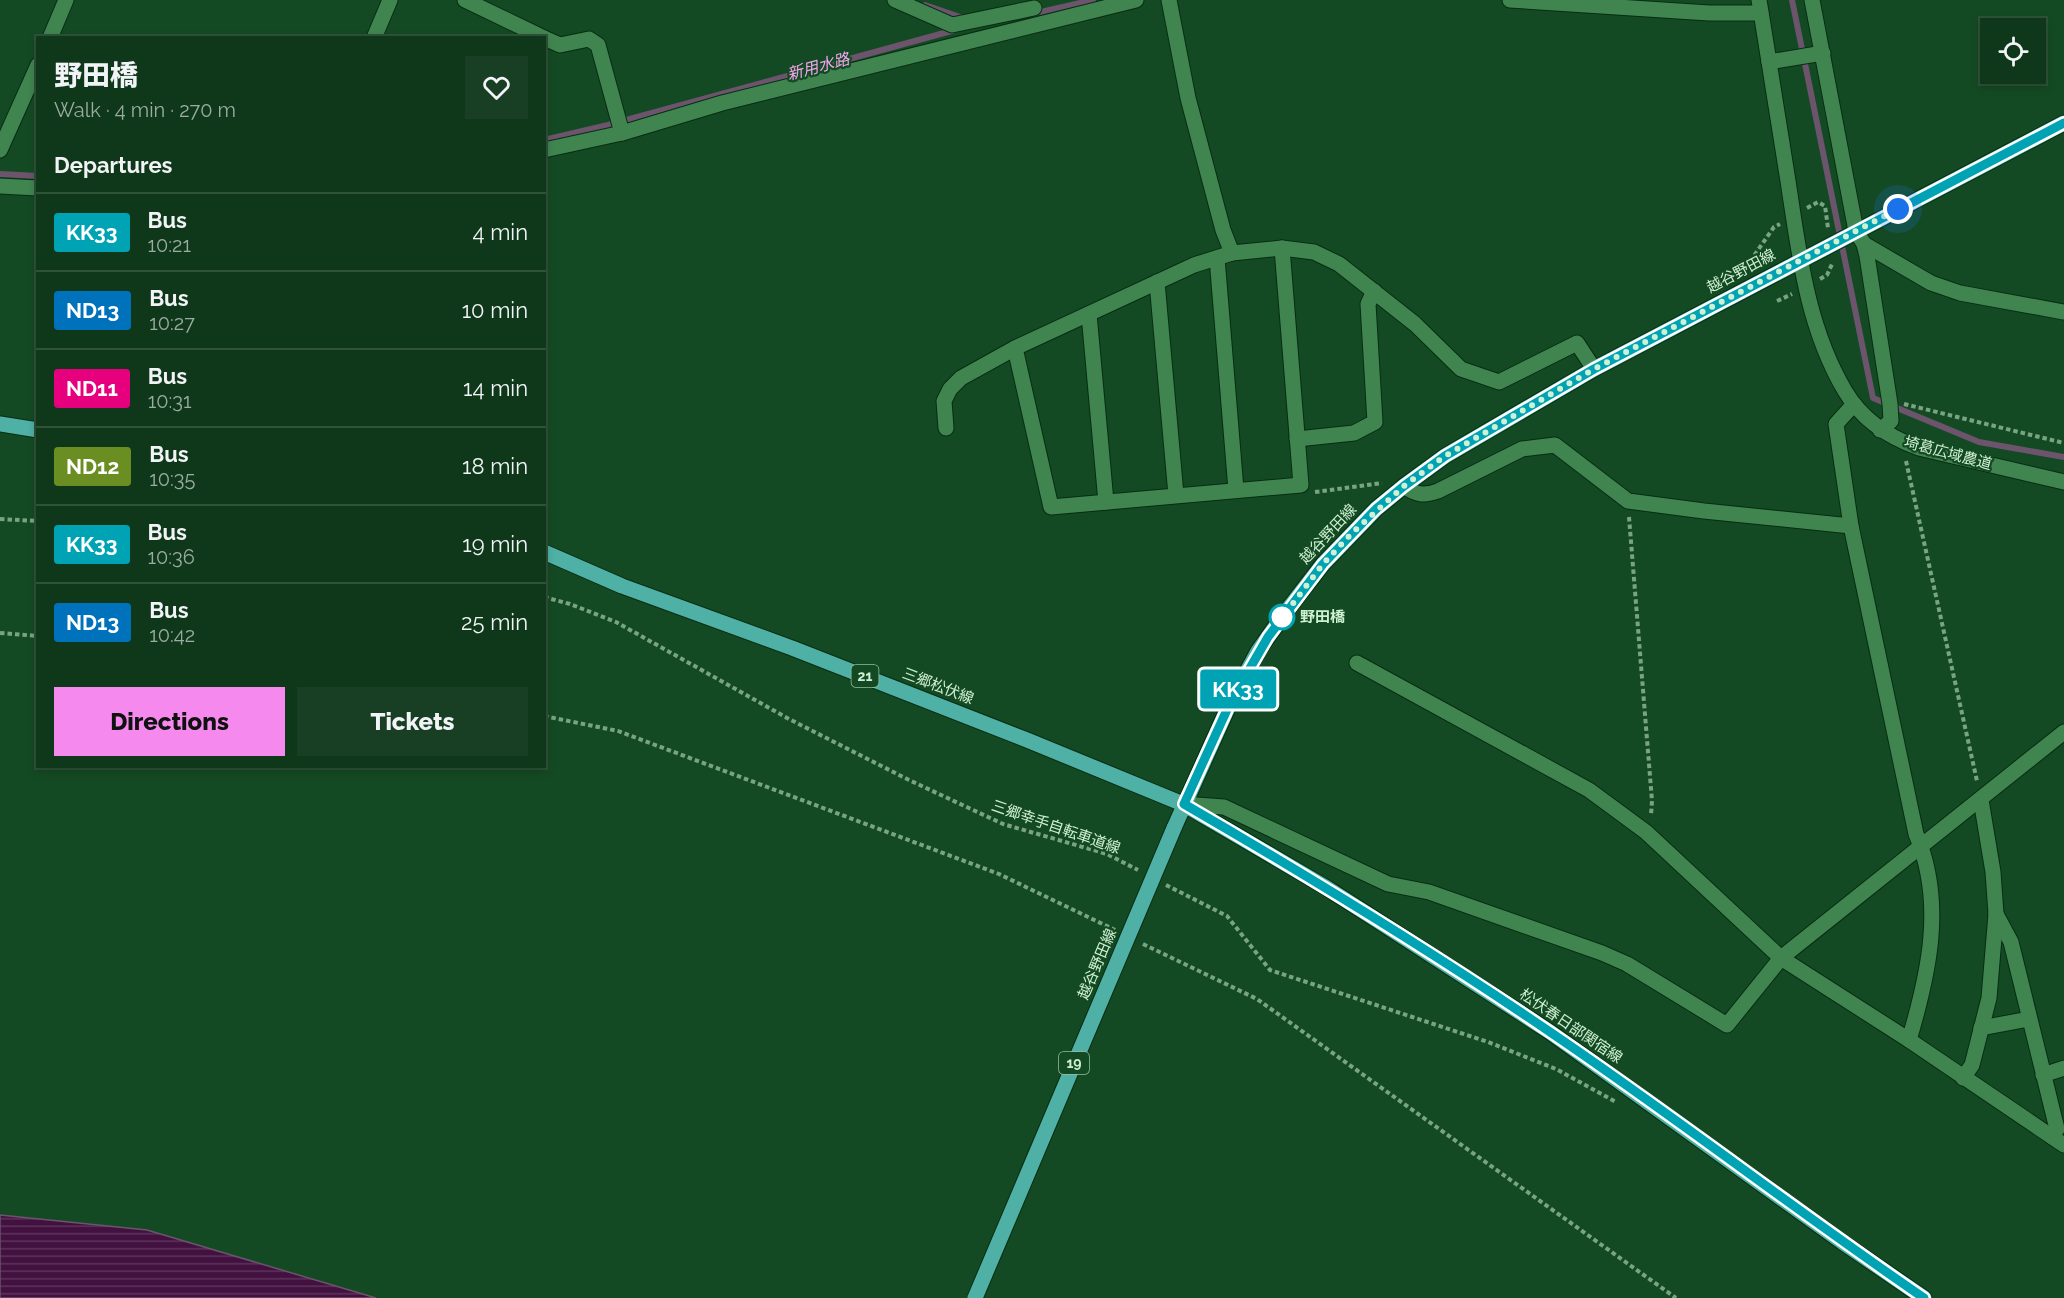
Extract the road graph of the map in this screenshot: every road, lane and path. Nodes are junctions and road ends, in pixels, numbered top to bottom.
1 (66, 0) edge
2 (390, 0) edge
3 (465, 0) edge
4 (895, 0) edge
5 (1136, 0) edge
6 (1169, 0) edge
7 (1510, 0) edge
8 (1812, 0) edge
9 (1036, 4) edge
10 (1760, 6) edge
11 (1707, 7) edge
12 (1034, 25) junction
13 (51, 36) edge
14 (375, 36) edge
15 (540, 36) edge
16 (546, 39) edge
17 (1817, 54) junction
18 (1769, 62) junction
19 (36, 69) edge
20 (2064, 123) edge
21 (622, 133) junction
22 (0, 150) edge
23 (546, 150) edge
24 (0, 186) edge
25 (36, 188) edge
26 (1860, 237) junction
27 (1282, 248) junction
28 (1225, 256) junction
29 (1800, 261) junction
30 (1157, 282) junction
31 (1374, 291) junction
32 (2064, 312) edge
33 (1089, 314) junction
34 (1016, 348) junction
35 (1594, 369) junction
36 (1854, 404) junction
37 (1890, 404) junction
38 (0, 424) edge
39 (946, 428) dead end
40 (36, 430) edge
41 (1880, 430) junction
42 (1297, 439) junction
43 (1902, 442) junction
44 (2064, 443) edge
45 (2064, 482) edge
46 (1385, 483) dead end
47 (1404, 486) junction
48 (1236, 490) junction
49 (1306, 494) dead end
50 (1176, 495) junction
51 (1628, 501) junction
52 (1106, 502) junction
53 (0, 519) edge
54 (36, 521) edge
55 (1851, 526) junction
56 (546, 553) edge
57 (546, 598) edge
58 (0, 633) edge
59 (36, 636) edge
60 (1357, 663) dead end
61 (546, 716) edge
62 (2064, 732) edge
63 (1981, 800) junction
64 (1652, 801) dead end
65 (1184, 804) junction
66 (1922, 847) junction
67 (1145, 874) dead end
68 (1165, 884) dead end
69 (1996, 914) junction
70 (1118, 931) dead end
71 (1139, 942) dead end
72 (1781, 958) junction
73 (2029, 1019) junction
74 (1981, 1028) junction
75 (1909, 1040) junction
76 (2064, 1068) edge
77 (1556, 1069) dead end
78 (2043, 1075) junction
79 (1963, 1078) junction
80 (2058, 1141) edge
81 (975, 1298) edge
82 (1676, 1298) edge
83 (1924, 1298) edge

1 - 13 street
2 - 14 street
3 - 15 street
4 - 9 street
5 - 12 street
6 - 28 street
7 - 11 street
8 - 17 street
9 - 12 street
10 - 11 street
10 - 18 street, 埼葛広域農道
12 - 21 street
16 - 21 street
17 - 18 street
17 - 26 street
18 - 29 street, 埼葛広域農道
19 - 22 street
20 - 26 main road, 越谷野田線 / 19
21 - 23 street
24 - 25 street
26 - 29 main road, 越谷野田線 / 19
26 - 32 street
26 - 37 street
27 - 28 street
27 - 31 street
27 - 42 street
28 - 30 street
28 - 48 street
29 - 35 main road, 越谷野田線 / 19
29 - 36 street, 埼葛広域農道
30 - 33 street
30 - 50 street
31 - 35 street
31 - 42 street
33 - 34 street
33 - 52 street
34 - 39 street
34 - 52 street
35 - 47 main road, 越谷野田線 / 19
36 - 41 street, 埼葛広域農道
36 - 55 street
37 - 41 street
37 - 44 path
38 - 40 main road
41 - 43 street, 埼葛広域農道
42 - 48 street
43 - 45 street, 埼葛広域農道
43 - 63 path
46 - 49 path
47 - 51 street
47 - 65 main road, 越谷野田線 / 19
48 - 50 street
50 - 52 street
51 - 55 street
51 - 64 path
53 - 54 path
55 - 66 street
56 - 65 main road, 三郷松伏線 / 21
57 - 67 path, 三郷幸手自転車道線
58 - 59 path
60 - 72 street
61 - 70 path
62 - 63 street
63 - 66 street
63 - 69 street
65 - 72 street
65 - 81 main road, 越谷野田線 / 19, bridge
65 - 83 main road, 松伏春日部関宿線
66 - 72 street
66 - 75 street
68 - 77 path
69 - 73 street
69 - 74 street
71 - 82 path
72 - 75 street
73 - 74 street
73 - 78 street
74 - 79 street
75 - 79 street
76 - 78 street
78 - 80 street
79 - 80 street

